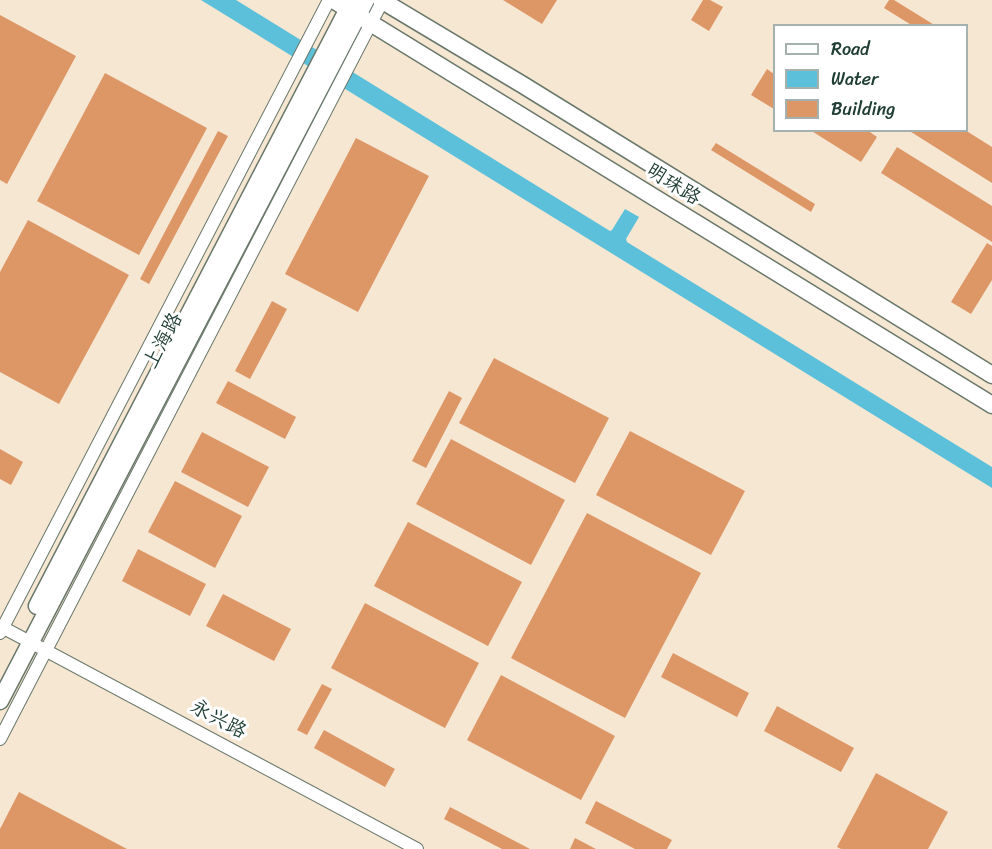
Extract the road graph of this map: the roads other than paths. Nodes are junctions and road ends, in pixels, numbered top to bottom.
1 (378, 0) edge
2 (348, 8) edge
3 (992, 375) edge
4 (992, 405) edge
5 (1, 628) edge
6 (26, 639) junction
7 (46, 650) junction
8 (0, 676) edge
9 (0, 701) edge
10 (0, 740) edge
11 (417, 849) edge

1 - 2 main road, 上海路
1 - 3 main road, 明珠路
2 - 4 main road, 明珠路
2 - 5 street
2 - 6 main road, 上海路
2 - 7 street
5 - 6 street, 永兴路
6 - 7 street, 永兴路
6 - 8 main road, 上海路
6 - 9 main road, 上海路
7 - 10 street
7 - 11 street, 永兴路

